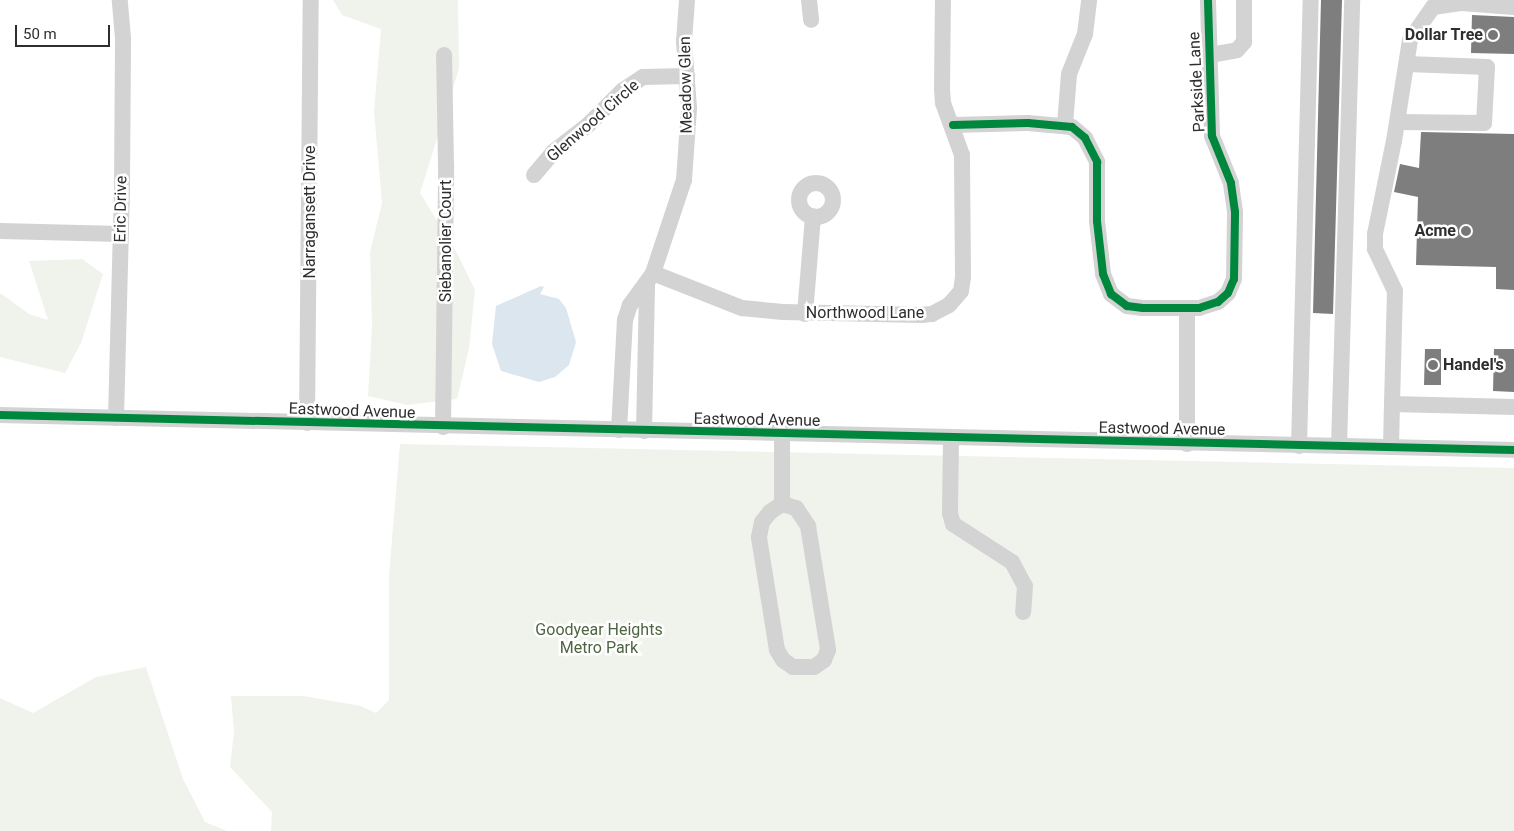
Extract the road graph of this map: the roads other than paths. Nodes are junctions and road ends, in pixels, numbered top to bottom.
1 (120, 0) edge
2 (311, 0) edge
3 (687, 0) edge
4 (809, 0) edge
5 (943, 0) edge
6 (1089, 0) edge
7 (1208, 0) edge
8 (1244, 0) edge
9 (1311, 0) edge
10 (1352, 0) edge
11 (1514, 7) edge
12 (811, 20) dead end
13 (444, 55) dead end
14 (1210, 55) junction
15 (1407, 64) junction
16 (687, 76) junction
17 (1398, 122) junction
18 (1065, 124) junction
19 (953, 125) junction
20 (534, 175) dead end
21 (813, 216) dead end
22 (0, 231) edge
23 (121, 234) junction
24 (650, 278) junction
25 (1187, 309) junction
26 (805, 314) junction
27 (621, 351) junction
28 (647, 352) junction
29 (620, 383) junction
30 (646, 383) junction
31 (1392, 404) junction
32 (1514, 408) edge
33 (0, 415) edge
34 (116, 418) junction
35 (307, 424) junction
36 (443, 427) junction
37 (619, 430) junction
38 (644, 431) junction
39 (782, 434) junction
40 (951, 438) junction
41 (1187, 444) junction
42 (1299, 446) junction
43 (1339, 446) junction
44 (1391, 447) junction
45 (1514, 450) edge
46 (782, 504) junction
47 (1023, 612) dead end

1 - 23 street, Eric Drive
2 - 35 street, Narragansett Drive
3 - 16 street, Meadow Glen
4 - 12 street
5 - 19 street, Northwood Lane
6 - 18 street
7 - 14 street, Parkside Lane
8 - 14 street
9 - 42 street
10 - 43 street
11 - 15 street
13 - 36 street, Siebanolier Court
14 - 25 street, Parkside Lane
15 - 17 street
15 - 17 street
16 - 20 street, Glenwood Circle
16 - 24 street, Meadow Glen
17 - 31 street
18 - 19 street
18 - 25 street, Parkside Lane
19 - 26 street, Northwood Lane
21 - 26 street
22 - 23 street
23 - 34 street, Eric Drive
24 - 26 street, Northwood Lane
24 - 27 street, Meadow Glen
24 - 28 street, Meadow Glen
25 - 41 street
27 - 28 street
27 - 29 street, Meadow Glen
28 - 30 street, Meadow Glen
29 - 30 street
29 - 37 street, Meadow Glen
30 - 38 street, Meadow Glen
31 - 32 street
31 - 44 street
33 - 34 street, Eastwood Avenue
34 - 35 street, Eastwood Avenue
35 - 36 street, Eastwood Avenue
36 - 37 street, Eastwood Avenue
37 - 38 street, Eastwood Avenue
38 - 39 street, Eastwood Avenue
39 - 40 street, Eastwood Avenue
39 - 46 street
40 - 41 street, Eastwood Avenue
40 - 47 street
41 - 42 street, Eastwood Avenue
42 - 43 street, Eastwood Avenue
43 - 44 street, Eastwood Avenue
44 - 45 street, Eastwood Avenue
46 - 46 street

